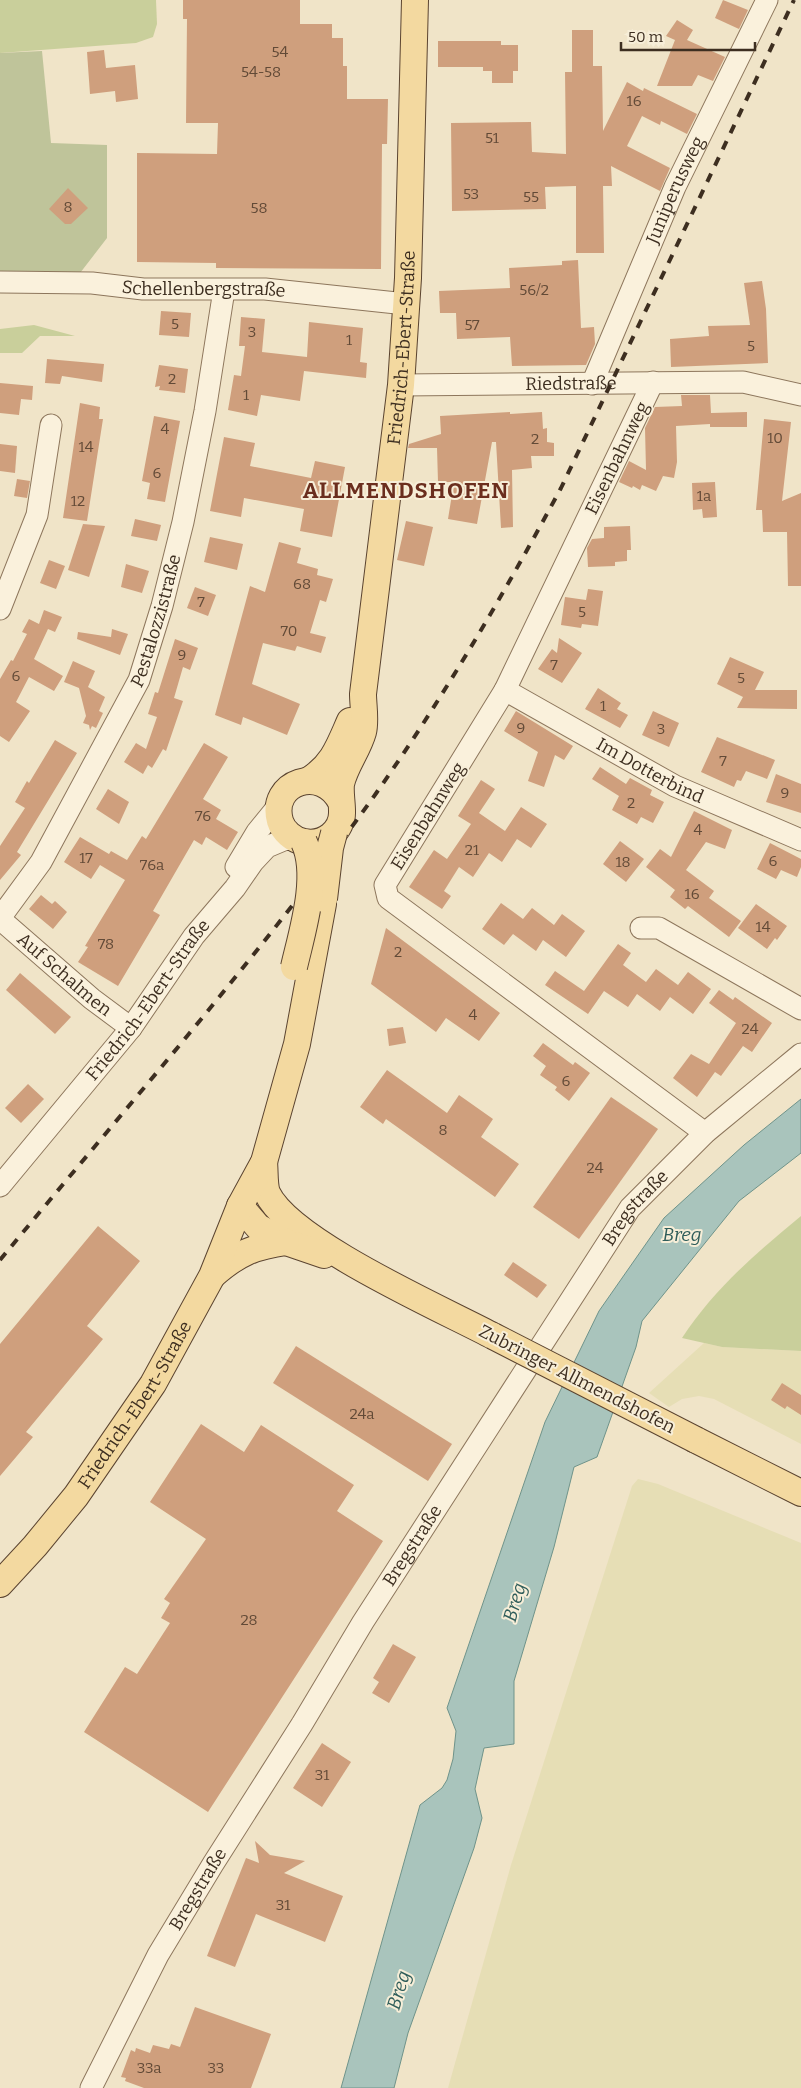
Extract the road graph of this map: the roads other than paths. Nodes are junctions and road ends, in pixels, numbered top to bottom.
1 (415, 0) edge
2 (767, 0) edge
3 (0, 282) edge
4 (224, 290) junction
5 (406, 304) junction
6 (653, 382) junction
7 (592, 384) junction
8 (401, 385) junction
9 (801, 395) edge
10 (51, 425) dead end
11 (0, 609) edge
12 (505, 690) junction
13 (363, 694) junction
14 (309, 780) junction
15 (339, 798) junction
16 (279, 805) junction
17 (334, 833) junction
18 (801, 840) edge
19 (300, 841) junction
20 (218, 908) junction
21 (0, 918) edge
22 (640, 928) dead end
23 (801, 1009) edge
24 (131, 1028) junction
25 (801, 1054) edge
26 (705, 1132) junction
27 (264, 1162) junction
28 (0, 1186) edge
29 (240, 1206) junction
30 (286, 1242) junction
31 (354, 1264) junction
32 (212, 1276) junction
33 (801, 1493) edge
34 (0, 1584) edge
35 (91, 2088) edge

1 - 5 main road, Friedrich-Ebert-Straße
2 - 7 street, Juniperusweg
3 - 4 street, Schellenbergstraße
4 - 5 street, Schellenbergstraße
4 - 21 street, Pestalozzistraße
5 - 8 main road, Friedrich-Ebert-Straße
6 - 7 street, Riedstraße
6 - 9 street, Riedstraße
6 - 12 street, Eisenbahnweg
7 - 8 street, Riedstraße
8 - 13 main road, Friedrich-Ebert-Straße
10 - 11 street
12 - 18 street, Im Dotterbind
12 - 26 street, Eisenbahnweg
13 - 14 main road, Friedrich-Ebert-Straße
13 - 15 main road, Friedrich-Ebert-Straße
14 - 15 main road
14 - 16 main road, Friedrich-Ebert-Straße
15 - 17 main road, Friedrich-Ebert-Straße
16 - 19 main road
16 - 20 street, Friedrich-Ebert-Straße
17 - 19 main road, Friedrich-Ebert-Straße
17 - 27 main road, bridge
19 - 20 street, Friedrich-Ebert-Straße
19 - 29 main road, bridge
20 - 24 street, Friedrich-Ebert-Straße
21 - 24 street, Auf Schalmen
22 - 23 street
24 - 28 street, Friedrich-Ebert-Straße
25 - 26 street, Bregstraße
26 - 35 street, Bregstraße
27 - 29 main road
27 - 31 main road
29 - 30 main road
29 - 32 main road, Friedrich-Ebert-Straße
30 - 31 main road
30 - 32 main road
31 - 33 main road, Zubringer Allmendshofen, bridge
32 - 34 main road, Friedrich-Ebert-Straße

